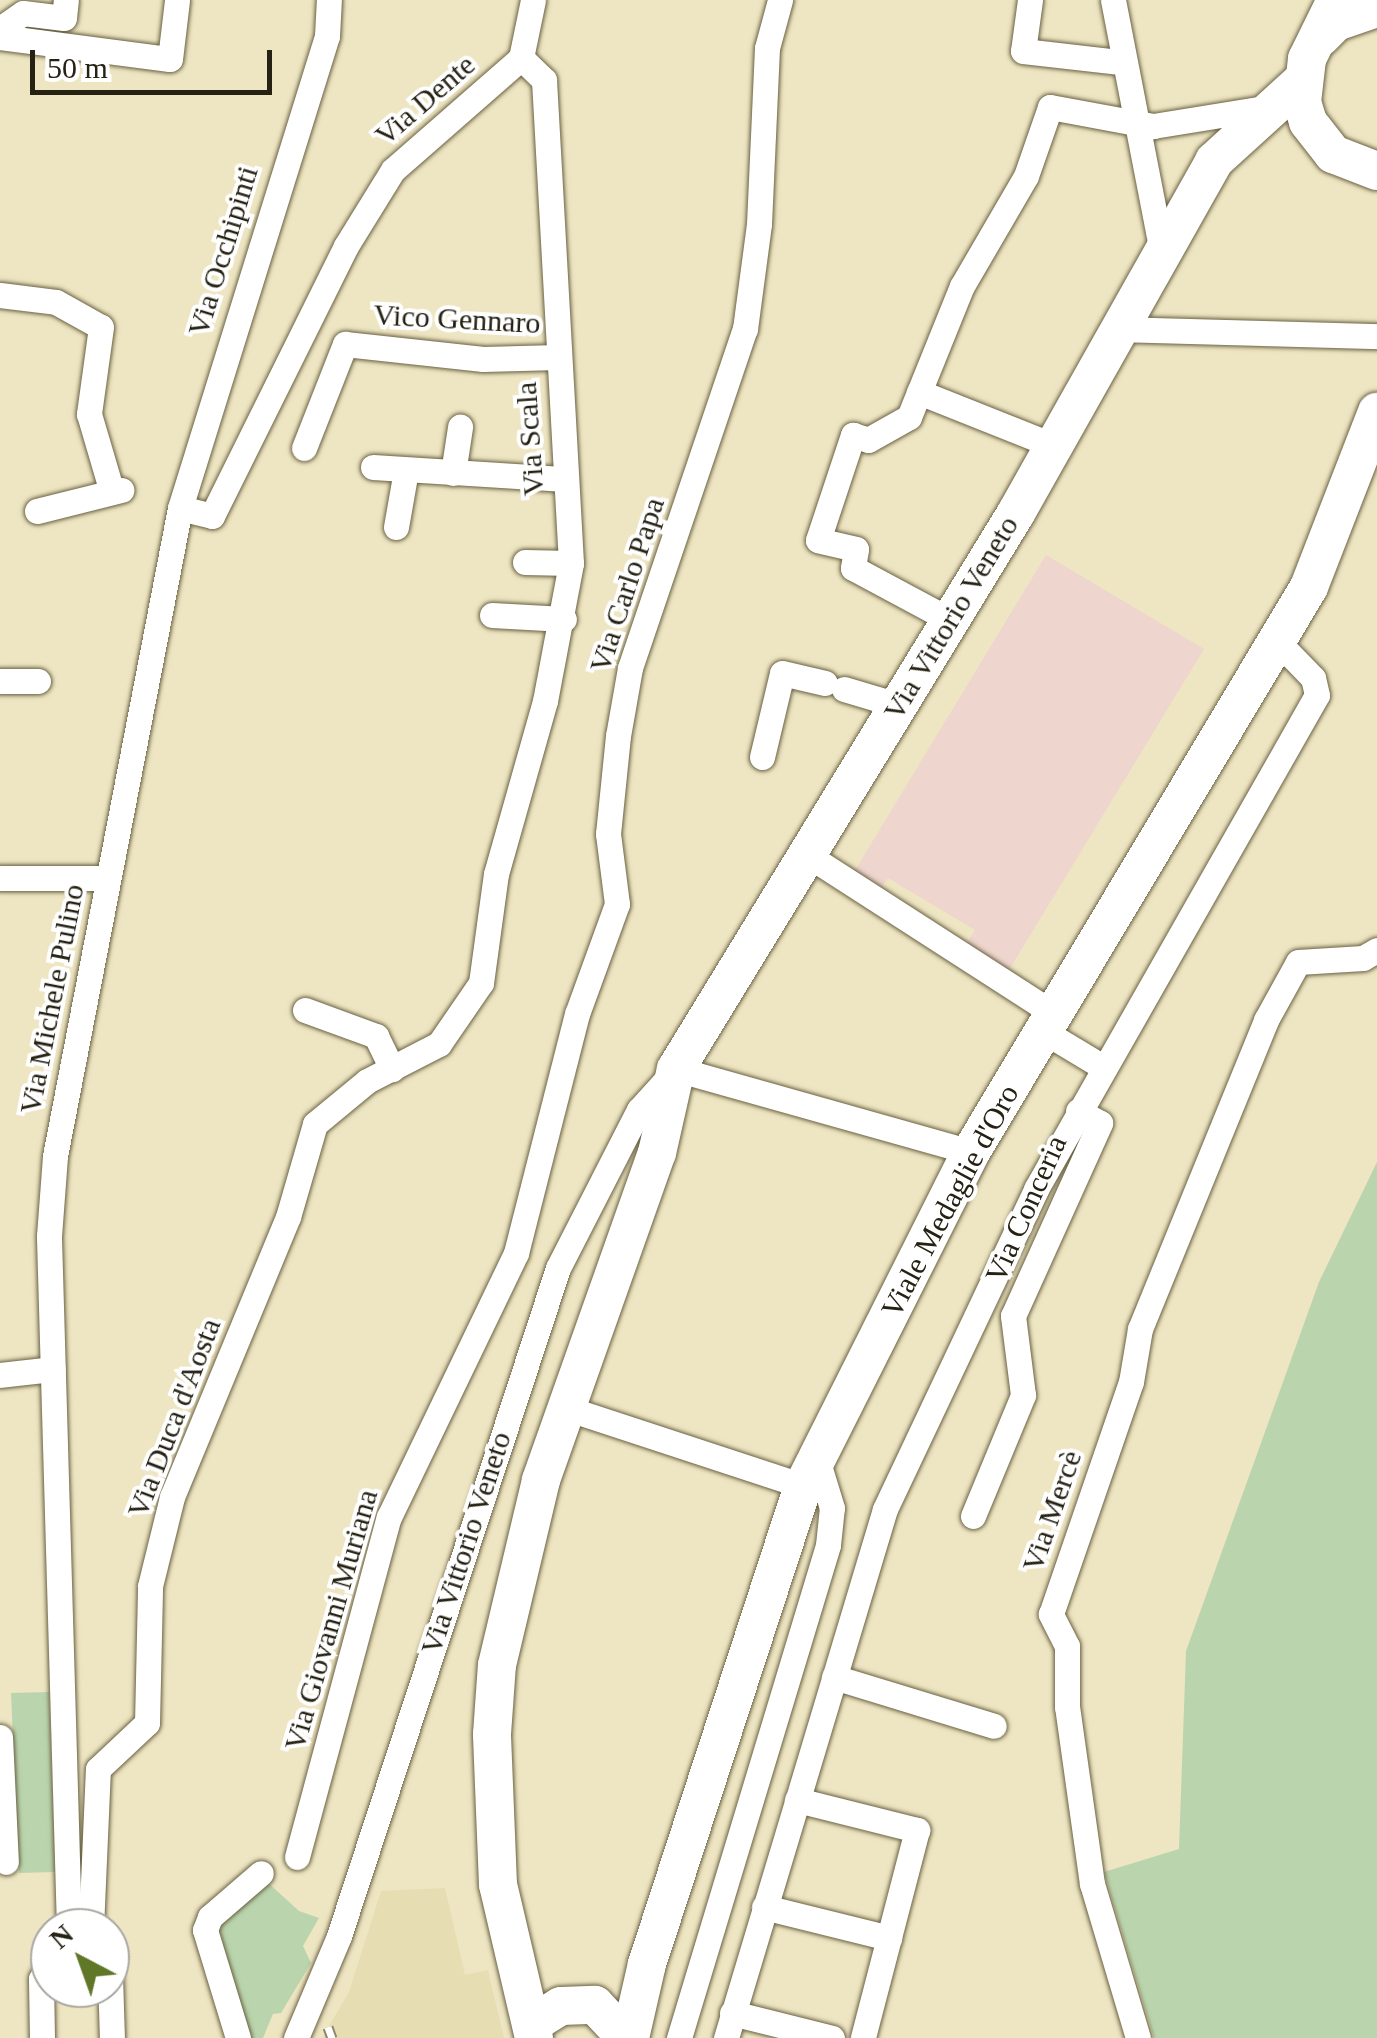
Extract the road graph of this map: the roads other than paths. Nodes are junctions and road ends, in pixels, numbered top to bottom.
1 (66, 0) edge
2 (178, 0) edge
3 (533, 0) edge
4 (780, 0) edge
5 (1030, 0) edge
6 (1113, 0) edge
7 (1336, 0) edge
8 (331, 8) edge
9 (1377, 8) edge
10 (0, 29) edge
11 (0, 36) edge
12 (1319, 39) junction
13 (522, 58) junction
14 (1120, 62) junction
15 (1302, 81) junction
16 (1270, 107) junction
17 (1133, 122) junction
18 (1377, 170) edge
19 (1162, 252) junction
20 (0, 295) edge
21 (1120, 330) junction
22 (1377, 336) edge
23 (558, 357) junction
24 (919, 392) junction
25 (1377, 412) edge
26 (460, 428) dead end
27 (1055, 446) junction
28 (304, 448) dead end
29 (373, 467) dead end
30 (406, 470) junction
31 (453, 474) junction
32 (566, 479) junction
33 (180, 508) junction
34 (36, 511) dead end
35 (396, 528) dead end
36 (525, 562) dead end
37 (571, 564) junction
38 (492, 615) dead end
39 (564, 619) junction
40 (950, 620) junction
41 (1278, 642) junction
42 (0, 681) edge
43 (38, 681) dead end
44 (898, 705) junction
45 (762, 758) dead end
46 (806, 854) junction
47 (0, 878) edge
48 (108, 878) junction
49 (1377, 950) edge
50 (305, 1010) dead end
51 (1048, 1022) junction
52 (1103, 1067) junction
53 (392, 1069) junction
54 (676, 1069) junction
55 (1078, 1111) junction
56 (972, 1152) junction
57 (516, 1253) junction
58 (558, 1268) junction
59 (467, 1353) joint
60 (53, 1369) junction
61 (0, 1375) edge
62 (564, 1407) junction
63 (810, 1472) junction
64 (973, 1516) dead end
65 (834, 1677) junction
66 (994, 1726) dead end
67 (0, 1737) edge
68 (797, 1800) junction
69 (297, 1857) dead end
70 (6, 1862) dead end
71 (261, 1873) dead end
72 (764, 1907) junction
73 (68, 1908) edge
74 (92, 1908) edge
75 (889, 1938) junction
76 (41, 2008) edge
77 (111, 2008) edge
78 (729, 2026) edge
79 (533, 2031) edge
80 (42, 2038) edge
81 (112, 2038) edge
82 (238, 2038) edge
83 (296, 2038) edge
84 (628, 2038) edge
85 (679, 2038) edge
86 (832, 2038) edge
87 (863, 2038) edge
88 (1138, 2038) edge

1 - 10 street
2 - 11 street
3 - 13 street
4 - 57 street, Via Carlo Papa
5 - 14 street
6 - 14 street
7 - 12 street
8 - 33 street, Via Occhipinti
9 - 12 street
12 - 15 street
13 - 23 street, Via Scala
13 - 33 street, Via Dente
14 - 17 street
15 - 16 street, Via Vittorio Veneto
15 - 18 street
16 - 17 street
16 - 19 street, Via Vittorio Veneto
17 - 19 street
17 - 24 street
19 - 21 street, Via Vittorio Veneto
20 - 34 street
21 - 22 street
21 - 27 street, Via Vittorio Veneto
23 - 28 street, Vico Gennaro
23 - 32 street, Via Scala
24 - 27 street
24 - 40 street
25 - 41 street, Viale Medaglie d'Oro
26 - 31 street
27 - 40 street, Via Vittorio Veneto
29 - 30 street
30 - 31 street
30 - 35 street
31 - 32 street
32 - 37 street, Via Scala
33 - 48 street, Via Michele Pulino
36 - 37 street
37 - 39 street, Via Scala
38 - 39 street
39 - 53 street, Via Scala
40 - 44 street, Via Vittorio Veneto
41 - 51 street, Viale Medaglie d'Oro
41 - 52 street
42 - 43 street
44 - 45 street
44 - 46 street, Via Vittorio Veneto
46 - 51 street
46 - 54 street, Via Vittorio Veneto
47 - 48 street
48 - 60 street, Via Michele Pulino
49 - 88 street, Via Mercè
50 - 53 street
51 - 52 street
51 - 56 street, Viale Medaglie d'Oro
52 - 55 street
53 - 74 street, Via Duca d'Aosta
54 - 56 street
54 - 58 street, Via Vittorio Veneto
54 - 62 street, Via Vittorio Veneto
55 - 64 street, Via Conceria
55 - 65 street
56 - 63 street, Viale Medaglie d'Oro
57 - 58 street
57 - 59 street, Via Carlo Papa
58 - 83 street, Via Vittorio Veneto
59 - 69 street, Via Giovanni Muriana
60 - 61 street
60 - 73 street, Via Michele Pulino
62 - 63 street
62 - 79 street, Via Vittorio Veneto
63 - 84 street, Viale Medaglie d'Oro
63 - 85 street
65 - 66 street
65 - 68 street
67 - 70 street
68 - 72 street
68 - 75 street
71 - 82 street
72 - 75 street
72 - 78 street
75 - 87 street
76 - 80 street
77 - 81 street
78 - 86 street
79 - 84 street

